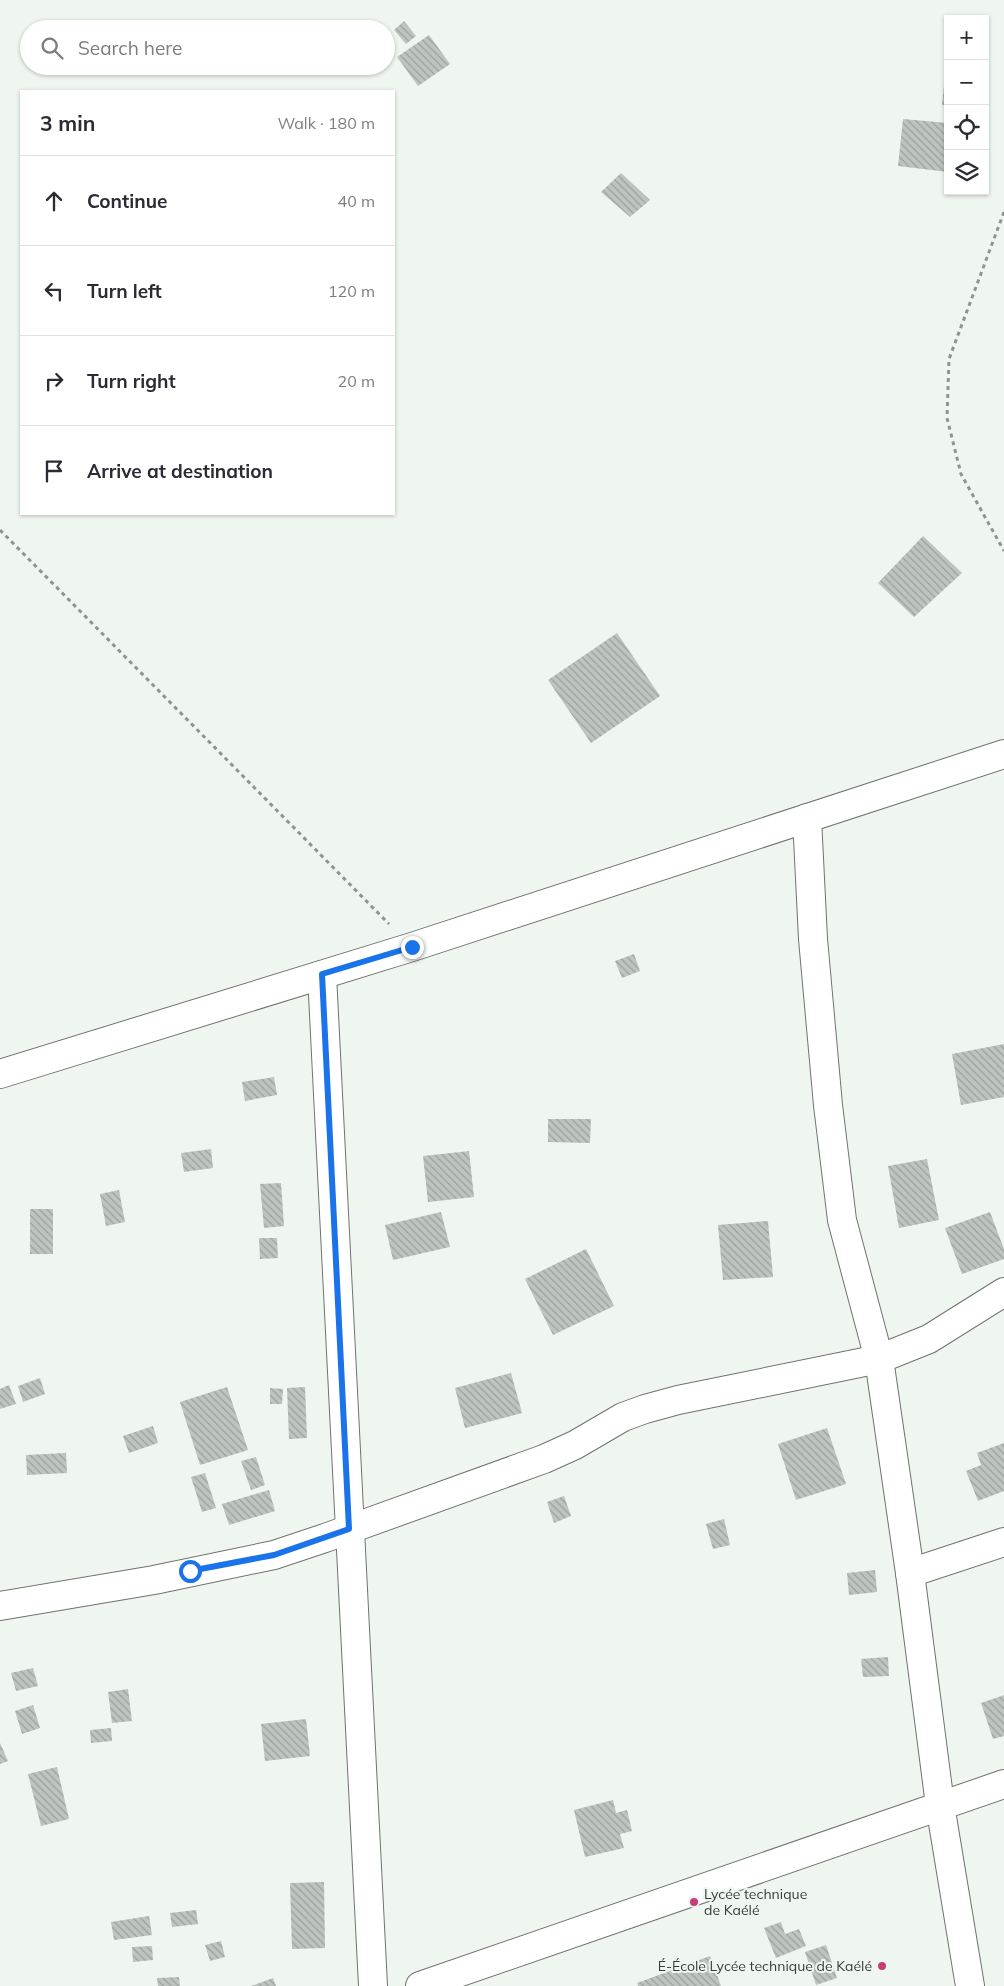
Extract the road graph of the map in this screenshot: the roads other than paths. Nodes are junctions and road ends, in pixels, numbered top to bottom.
1 (1004, 754) edge
2 (807, 818) junction
3 (322, 974) junction
4 (0, 1074) edge
5 (1004, 1292) edge
6 (879, 1359) junction
7 (349, 1529) junction
8 (1004, 1542) edge
9 (910, 1572) junction
10 (0, 1606) edge
11 (1004, 1784) edge
12 (940, 1805) junction
13 (373, 1986) edge
14 (420, 1986) edge
15 (970, 1986) edge

1 - 2 street
2 - 3 street
2 - 6 street
3 - 4 street
3 - 7 street
5 - 6 street
6 - 7 street
6 - 9 street
7 - 10 street
7 - 13 street
8 - 9 street
9 - 12 street
11 - 12 street
12 - 14 street
12 - 15 street

